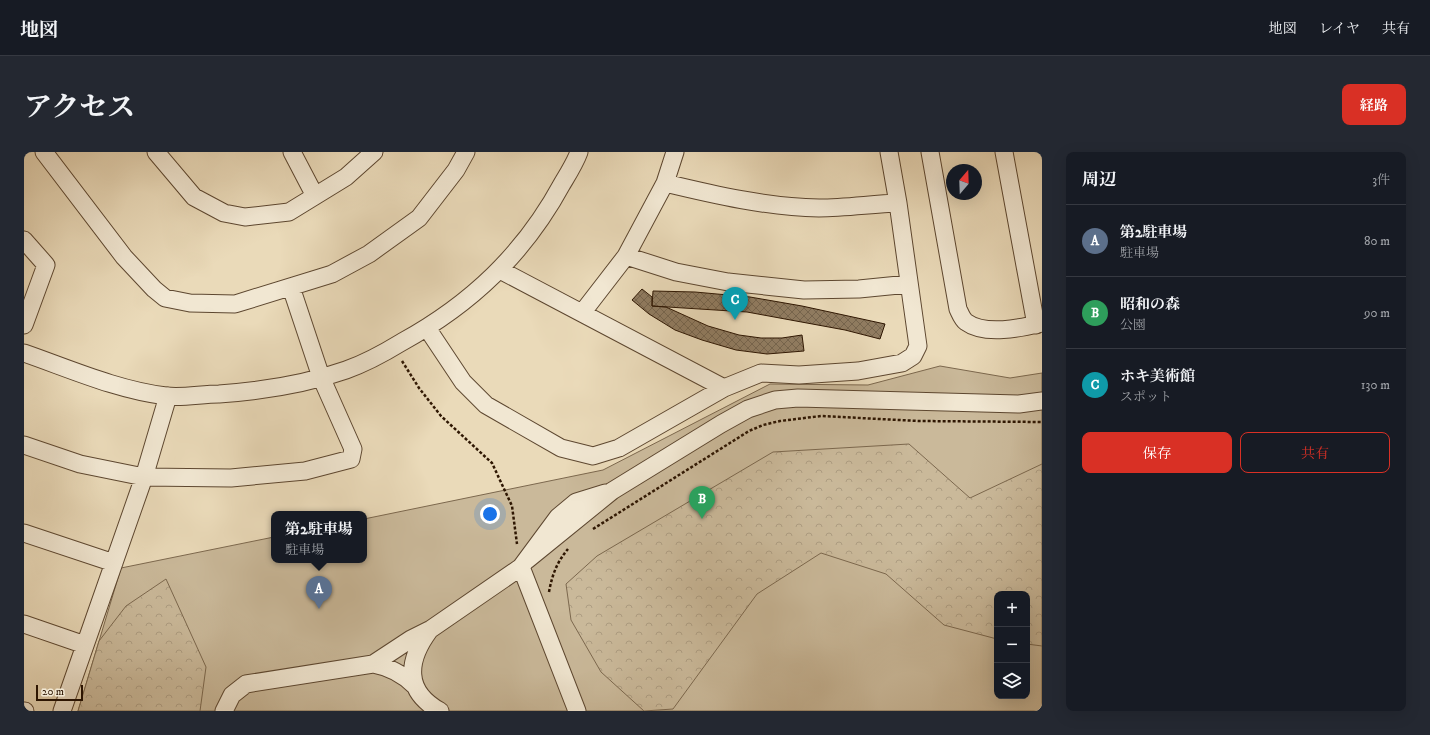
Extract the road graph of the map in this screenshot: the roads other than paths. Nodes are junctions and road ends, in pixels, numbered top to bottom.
1 (156, 152) edge
2 (292, 152) edge
3 (374, 152) edge
4 (466, 152) edge
5 (579, 152) edge
6 (675, 152) edge
7 (889, 152) edge
8 (930, 152) edge
9 (1004, 152) edge
10 (53, 155) edge
11 (665, 183) junction
12 (315, 196) junction
13 (898, 203) junction
14 (24, 240) edge
15 (626, 256) junction
16 (500, 270) junction
17 (909, 284) junction
18 (291, 288) junction
19 (582, 313) junction
20 (24, 324) edge
21 (1039, 324) edge
22 (427, 328) junction
23 (24, 353) edge
24 (321, 377) junction
25 (724, 388) junction
26 (168, 396) junction
27 (1042, 402) edge
28 (24, 445) edge
29 (144, 477) junction
30 (24, 533) edge
31 (114, 563) junction
32 (524, 563) junction
33 (24, 624) edge
34 (431, 629) junction
35 (85, 645) junction
36 (373, 664) junction
37 (415, 686) junction
38 (62, 711) edge
39 (224, 711) edge
40 (440, 711) edge
41 (577, 711) edge

1 - 12 street
2 - 12 street
3 - 12 street
4 - 18 street
5 - 16 street
6 - 11 street
7 - 13 street
8 - 21 street
9 - 21 street
10 - 18 street
11 - 13 street
11 - 15 street
13 - 17 street
14 - 20 street
15 - 17 street
15 - 19 street
16 - 19 street
16 - 22 street
17 - 25 street
18 - 24 street
19 - 25 street
22 - 24 street
22 - 25 street
23 - 26 street
24 - 26 street
24 - 29 street
26 - 29 street
27 - 32 street
28 - 29 street
29 - 31 street
30 - 31 street
31 - 35 street
32 - 34 street
32 - 41 street
33 - 35 street
34 - 36 street
34 - 37 street
35 - 38 street
36 - 37 street
36 - 39 street
37 - 40 street

